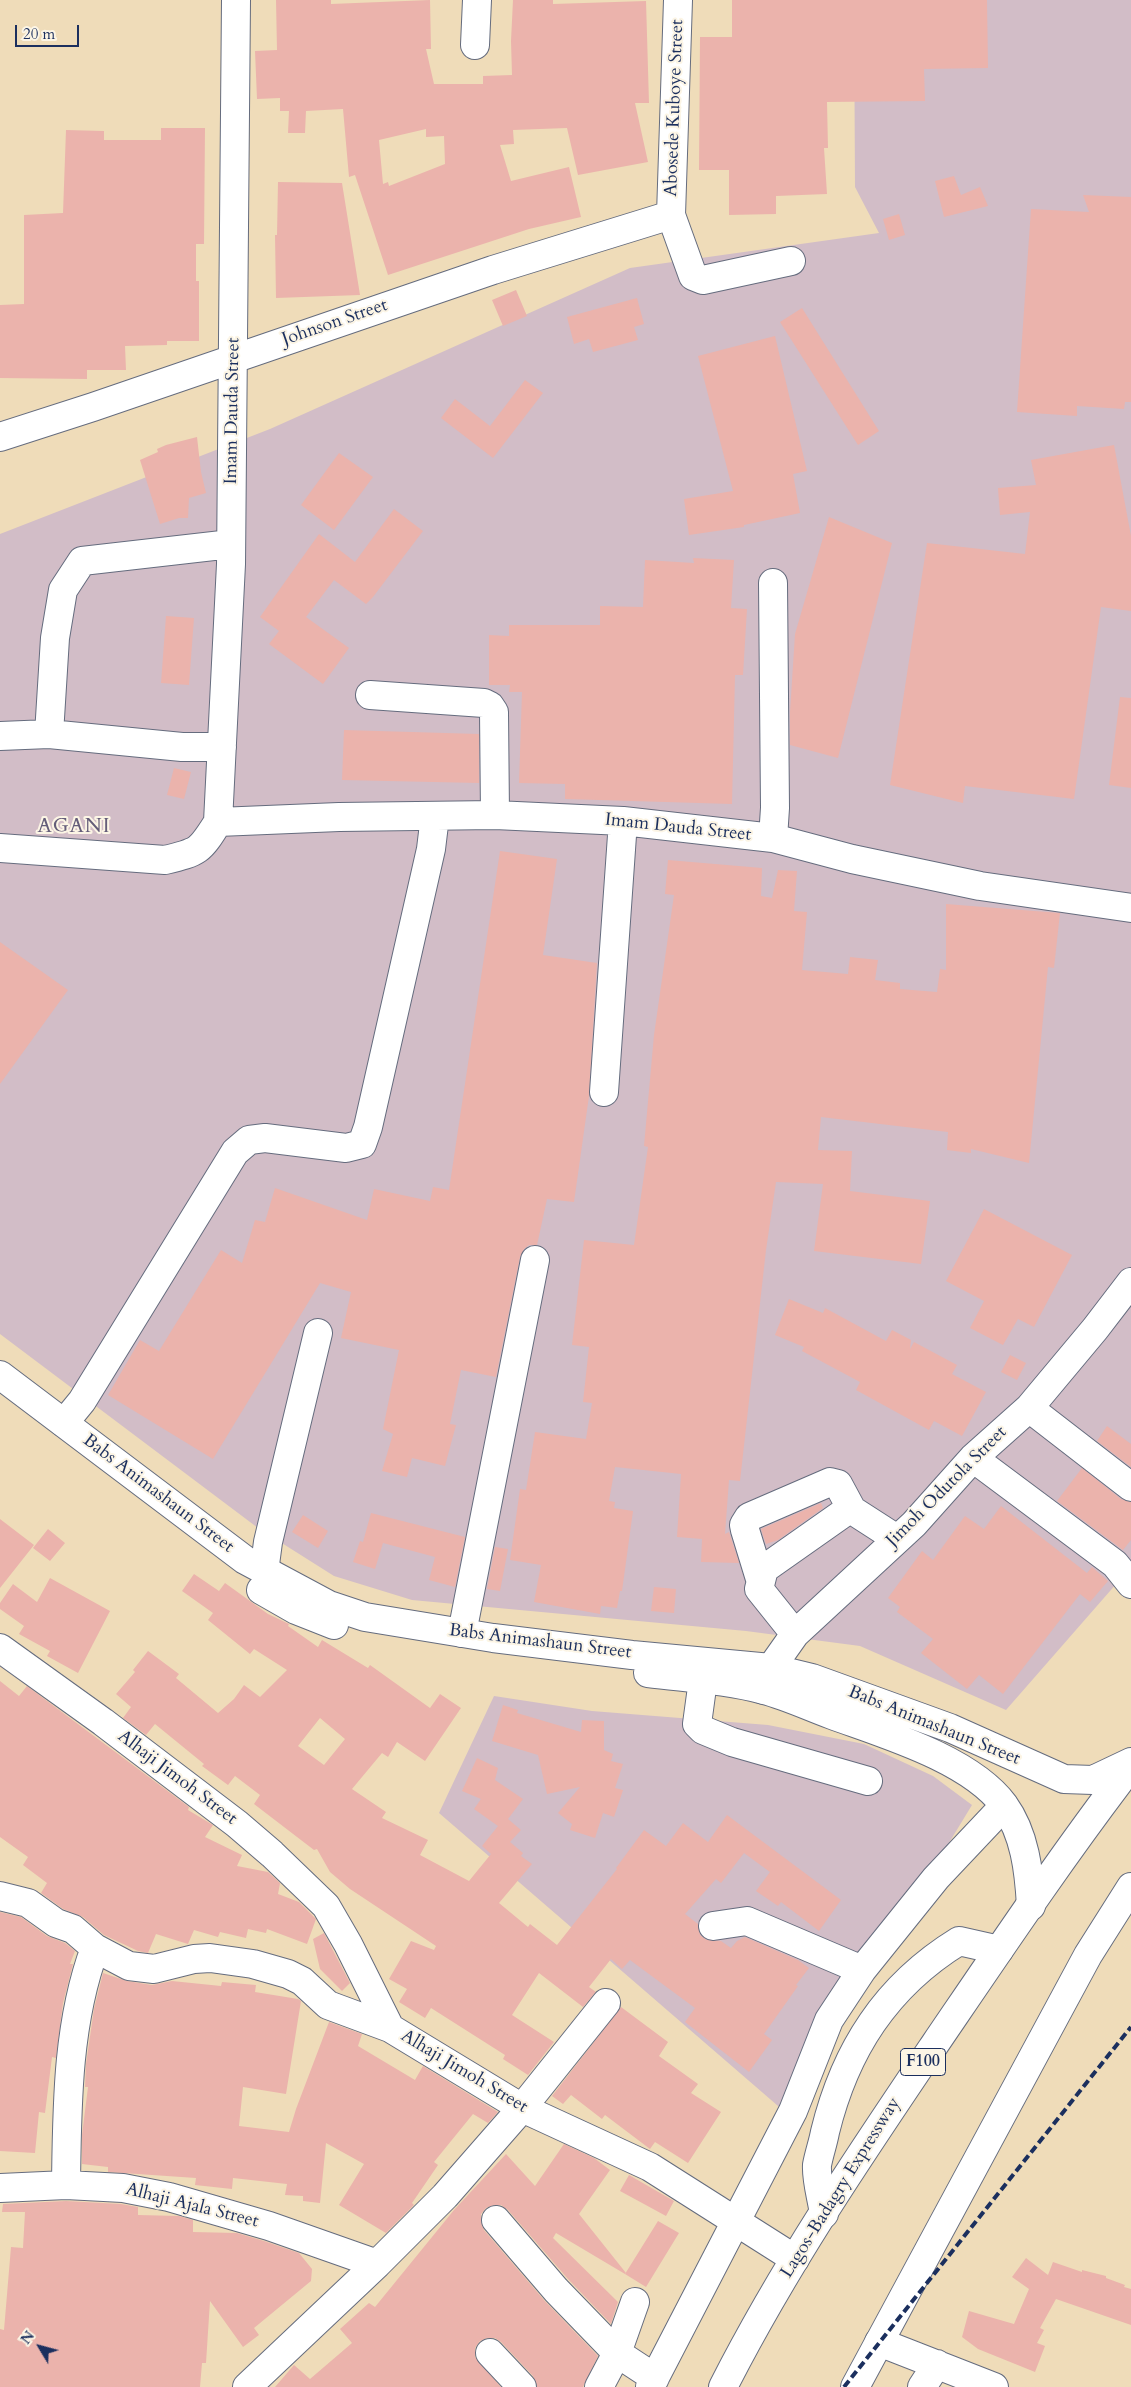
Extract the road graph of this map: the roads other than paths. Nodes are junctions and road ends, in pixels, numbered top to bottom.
1 (236, 0) edge
2 (477, 0) edge
3 (678, 0) edge
4 (475, 45) dead end
5 (671, 215) junction
6 (791, 262) dead end
7 (234, 359) junction
8 (0, 437) edge
9 (231, 544) junction
10 (773, 583) dead end
11 (370, 695) dead end
12 (49, 734) junction
13 (0, 736) edge
14 (222, 746) junction
15 (495, 815) junction
16 (436, 816) junction
17 (623, 821) junction
18 (218, 822) junction
19 (773, 838) junction
20 (0, 848) edge
21 (1131, 908) edge
22 (604, 1092) dead end
23 (535, 1260) dead end
24 (1131, 1282) edge
25 (318, 1333) dead end
26 (0, 1375) edge
27 (0, 1398) edge
28 (1028, 1408) junction
29 (64, 1423) junction
30 (94, 1457) junction
31 (973, 1458) junction
32 (1131, 1487) edge
33 (852, 1510) junction
34 (897, 1539) junction
35 (264, 1572) junction
36 (760, 1579) junction
37 (1131, 1584) edge
38 (462, 1633) junction
39 (795, 1634) junction
40 (0, 1648) edge
41 (768, 1679) junction
42 (703, 1680) junction
43 (1131, 1762) edge
44 (1131, 1766) edge
45 (868, 1781) dead end
46 (1004, 1806) junction
47 (1131, 1887) edge
48 (0, 1896) edge
49 (1031, 1906) junction
50 (713, 1926) dead end
51 (95, 1948) junction
52 (1000, 1950) junction
53 (862, 1970) junction
54 (606, 2003) dead end
55 (390, 2028) junction
56 (522, 2108) junction
57 (66, 2185) junction
58 (0, 2188) edge
59 (824, 2214) junction
60 (496, 2220) dead end
61 (735, 2220) junction
62 (795, 2259) junction
63 (377, 2264) junction
64 (635, 2302) dead end
65 (879, 2342) junction
66 (490, 2353) dead end
67 (617, 2353) junction
68 (937, 2364) junction
69 (724, 2381) edge
70 (652, 2383) edge
71 (247, 2387) edge
72 (522, 2387) edge
73 (599, 2387) edge
74 (855, 2387) edge
75 (922, 2387) edge
76 (994, 2387) edge

1 - 7 main road, Imam Dauda Street
2 - 4 main road
3 - 5 main road, Abosede Kuboye Street
5 - 6 main road
5 - 7 main road, Johnson Street
7 - 8 main road, Johnson Street
7 - 9 main road, Imam Dauda Street
9 - 12 main road
9 - 14 main road, Imam Dauda Street
10 - 19 main road
11 - 15 main road
12 - 13 main road
12 - 14 main road
14 - 18 main road, Imam Dauda Street
15 - 16 main road, Imam Dauda Street
15 - 17 main road, Imam Dauda Street
16 - 18 main road, Imam Dauda Street
16 - 29 main road
17 - 19 main road, Imam Dauda Street
17 - 22 main road
18 - 20 main road, Imam Dauda Street
19 - 21 main road, Imam Dauda Street
23 - 38 main road
24 - 28 main road, Jimoh Odutola Street
25 - 35 main road
26 - 29 main road, Babs Animashaun Street
27 - 30 main road, Babs Animashaun Street
28 - 31 main road, Jimoh Odutola Street
28 - 32 main road
29 - 30 main road, Babs Animashaun Street
30 - 35 main road, Babs Animashaun Street
30 - 42 main road, Babs Animashaun Street
31 - 34 main road, Jimoh Odutola Street
31 - 37 main road
33 - 34 main road
33 - 36 main road
33 - 36 main road
34 - 39 main road, Jimoh Odutola Street
35 - 38 main road, Babs Animashaun Street
36 - 39 main road
38 - 41 main road, Babs Animashaun Street
39 - 41 main road, Jimoh Odutola Street
40 - 55 main road, Alhaji Jimoh Street
41 - 42 main road, Babs Animashaun Street
41 - 43 main road, Babs Animashaun Street
41 - 46 main road, Babs Animashaun Street
42 - 45 main road
44 - 49 main road, Lagos-Badagry Expressway / F100
46 - 49 main road, Babs Animashaun Street
46 - 53 main road
47 - 65 main road
48 - 51 main road
49 - 52 main road, Lagos-Badagry Expressway / F100
50 - 53 main road
51 - 55 main road
51 - 57 main road
52 - 59 main road, Lagos-Badagry Expressway / F100
52 - 59 main road
53 - 61 main road
54 - 56 main road
55 - 56 main road, Alhaji Jimoh Street
56 - 61 main road, Alhaji Jimoh Street
56 - 63 main road
57 - 58 main road, Alhaji Ajala Street
57 - 63 main road, Alhaji Ajala Street
59 - 62 main road, Lagos-Badagry Expressway / F100
60 - 67 main road
61 - 62 main road, Alhaji Jimoh Street
61 - 70 main road
62 - 69 main road, Lagos-Badagry Expressway / F100
63 - 71 main road
64 - 67 main road
65 - 68 main road
65 - 74 main road
66 - 72 main road
67 - 70 main road
67 - 73 main road
68 - 75 main road
68 - 76 main road

